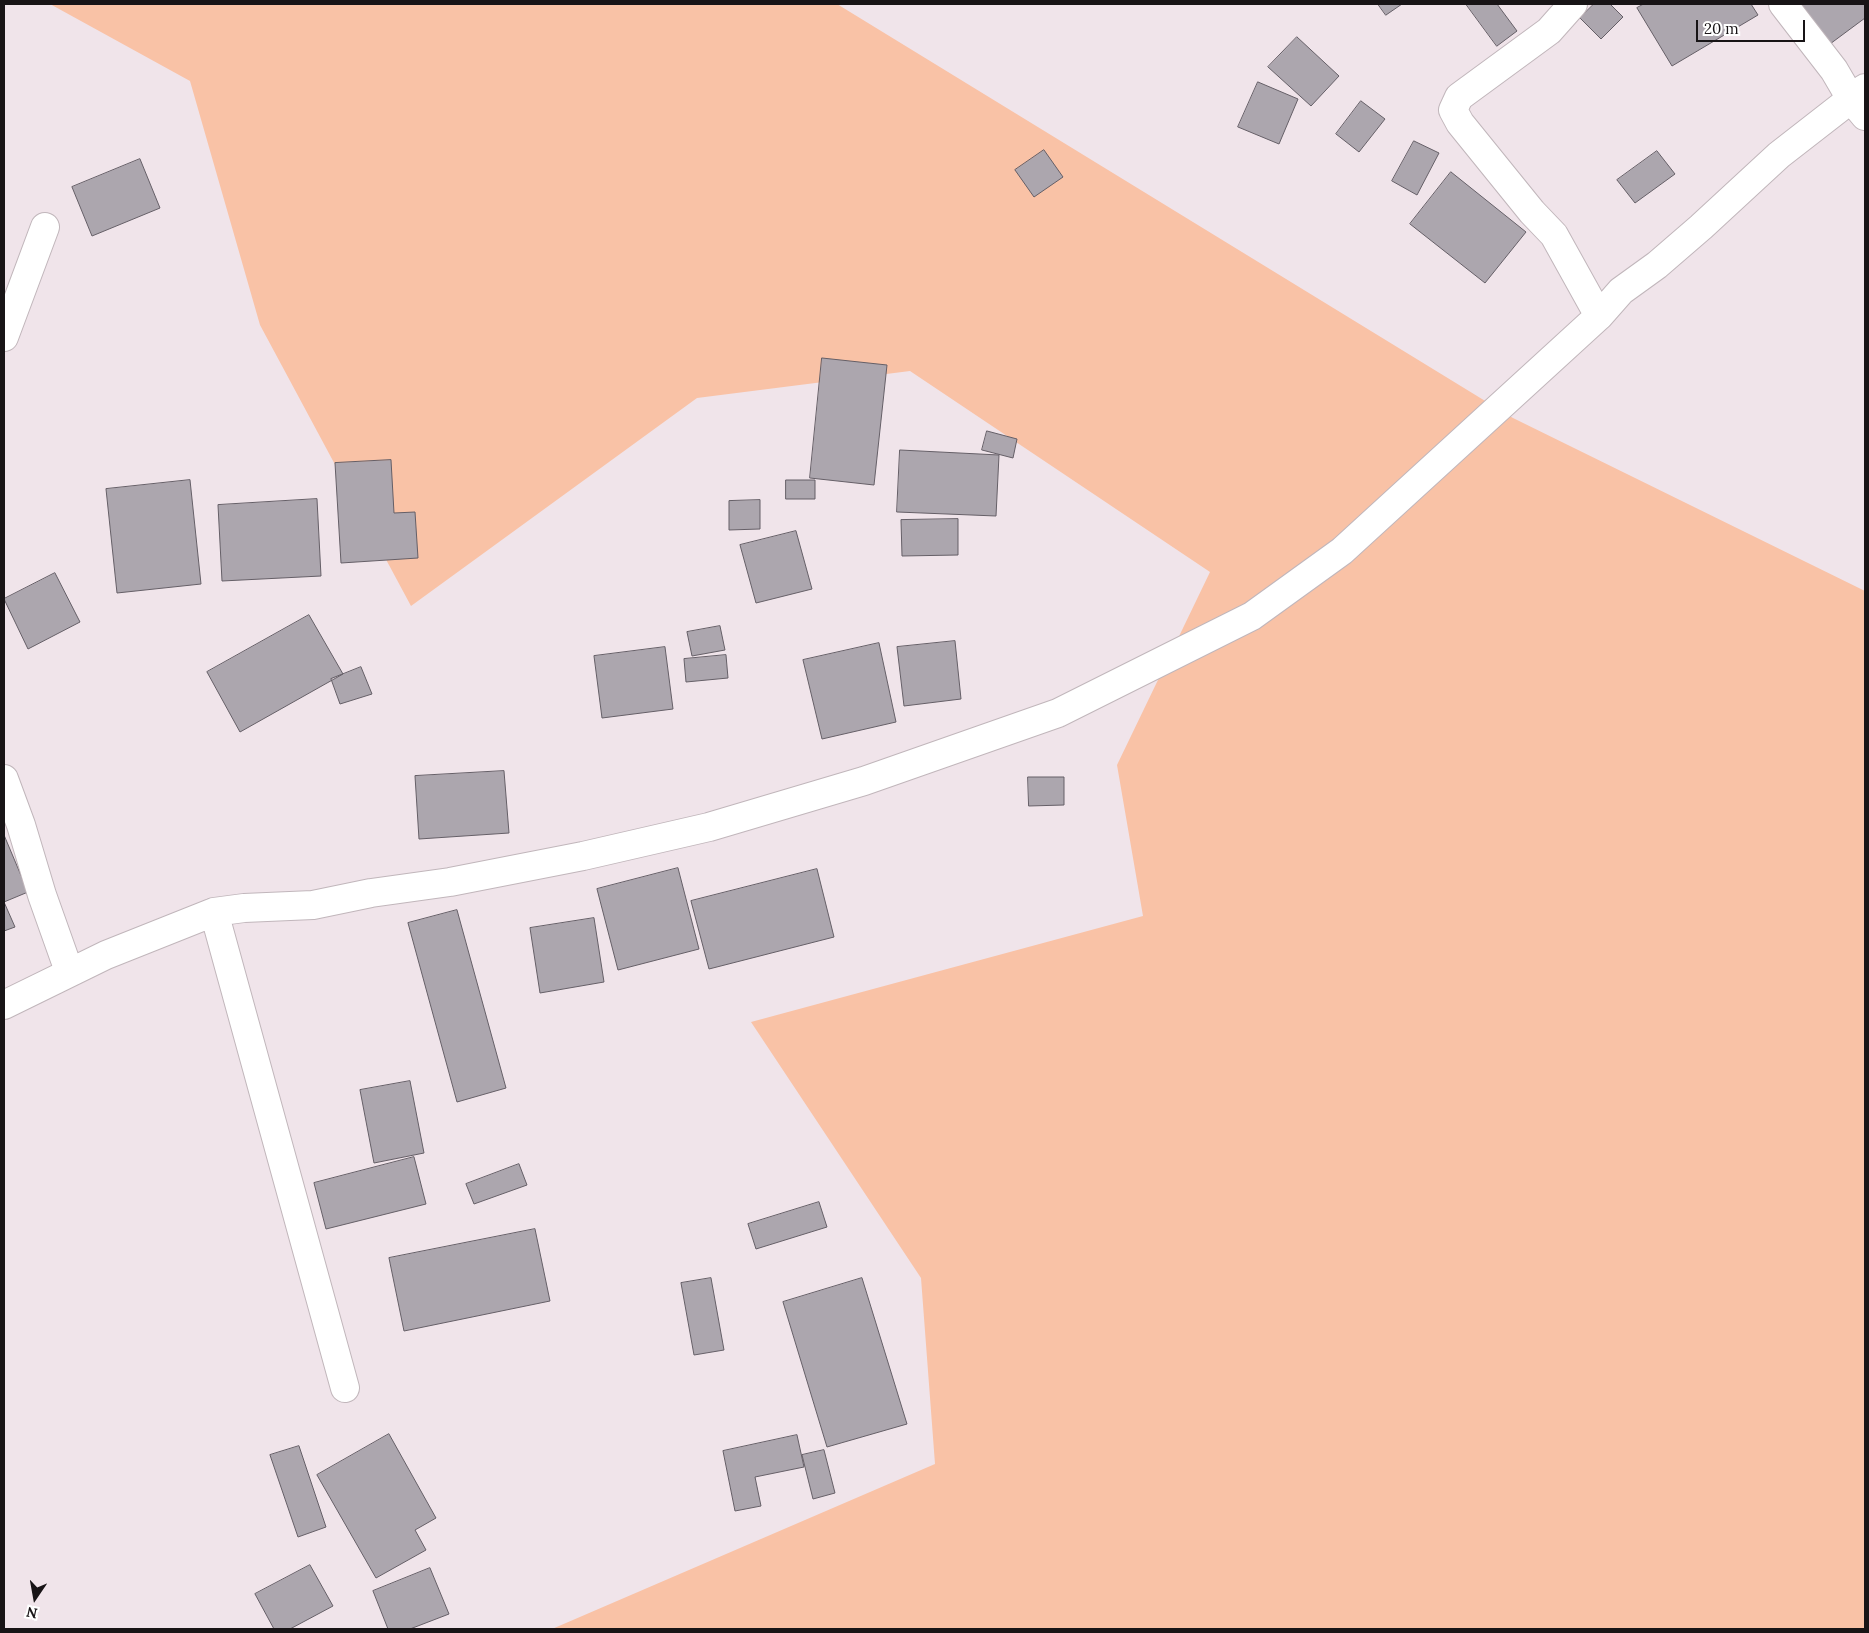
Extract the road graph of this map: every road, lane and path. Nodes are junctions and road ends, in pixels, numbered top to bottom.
1 (1573, 4) edge
2 (1783, 4) edge
3 (1860, 101) edge
4 (45, 227) dead end
5 (1599, 316) junction
6 (4, 338) edge
7 (4, 779) edge
8 (214, 912) junction
9 (69, 971) junction
10 (4, 1005) edge
11 (345, 1388) dead end

1 - 5 street
2 - 3 street
3 - 5 street
4 - 6 street
5 - 8 street
7 - 9 street
8 - 9 street
8 - 11 street
9 - 10 street

